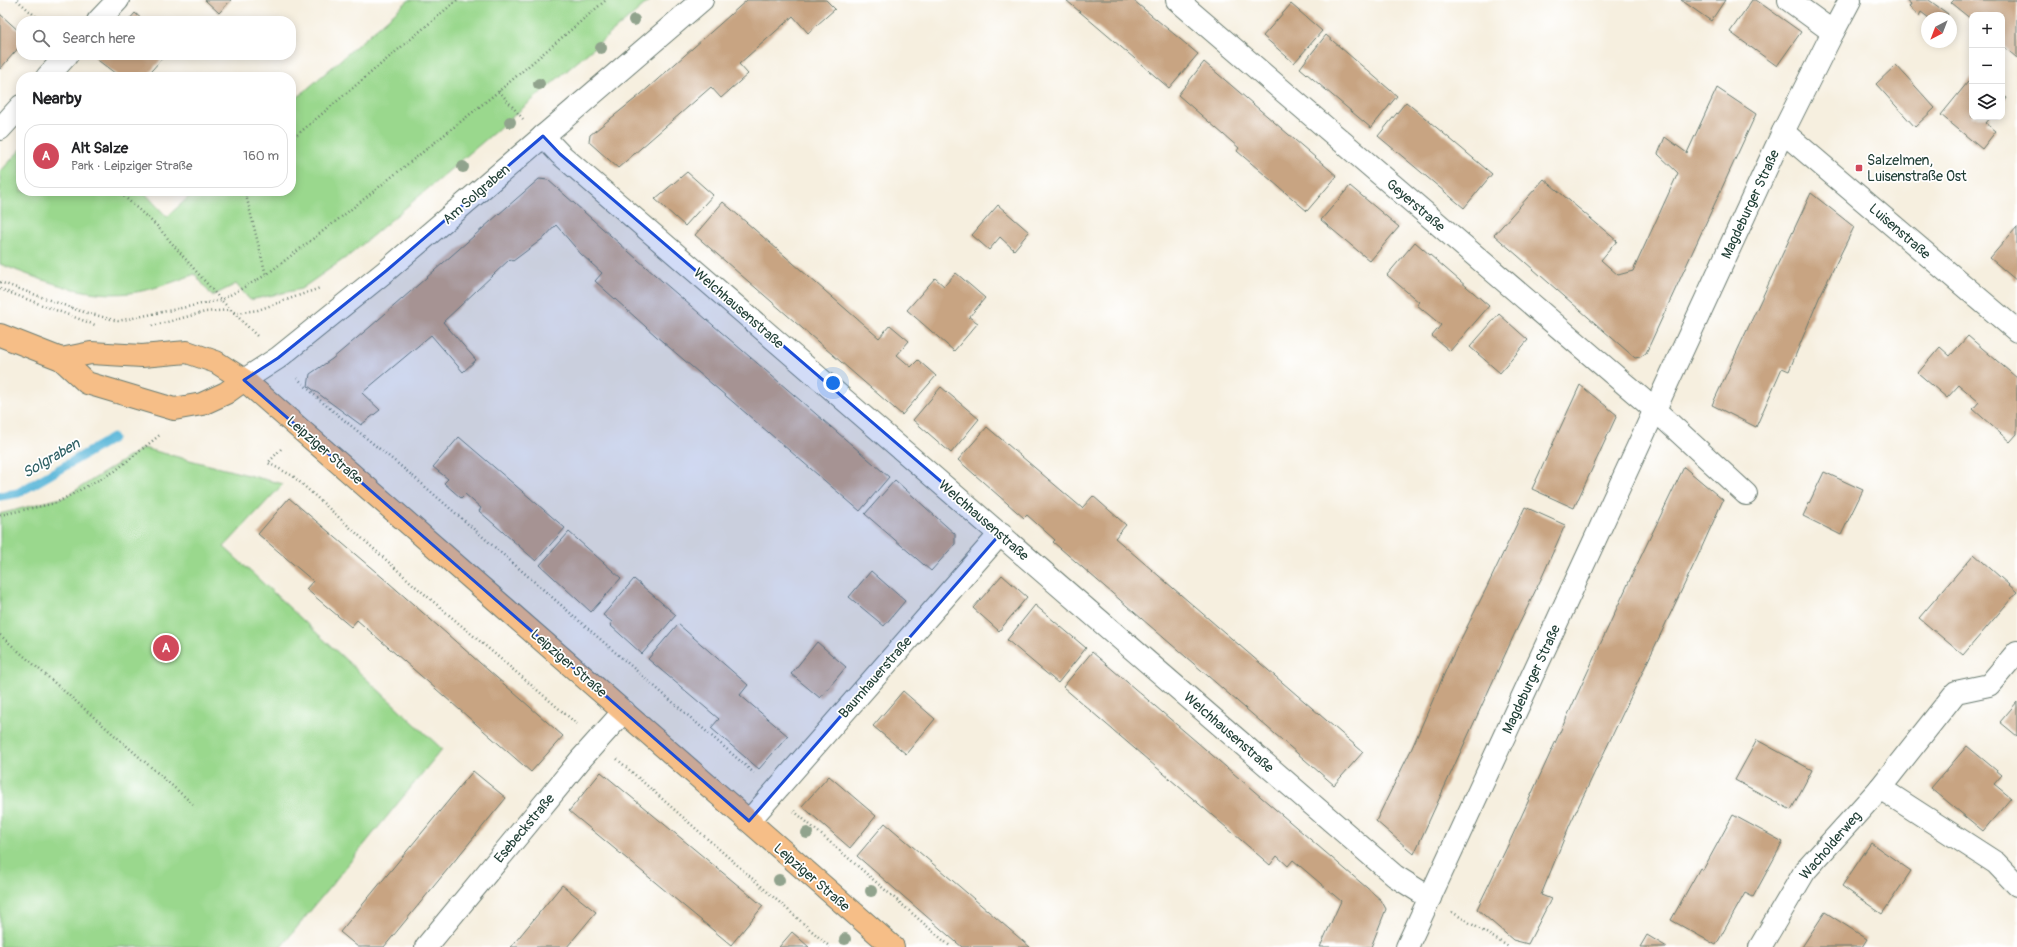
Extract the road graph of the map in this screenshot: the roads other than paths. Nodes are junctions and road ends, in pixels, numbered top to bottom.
1 (118, 0) edge
2 (702, 0) edge
3 (1177, 0) edge
4 (1790, 0) edge
5 (1850, 0) edge
6 (103, 16) edge
7 (1833, 32) junction
8 (62, 60) edge
9 (52, 72) edge
10 (16, 111) edge
11 (0, 129) edge
12 (1783, 132) junction
13 (543, 136) junction
14 (2017, 331) edge
15 (0, 335) edge
16 (61, 359) junction
17 (244, 380) junction
18 (1655, 410) junction
19 (1746, 494) dead end
20 (1001, 533) junction
21 (2017, 652) edge
22 (624, 711) junction
23 (1880, 788) junction
24 (749, 821) junction
25 (2017, 885) edge
26 (1430, 898) junction
27 (426, 947) edge
28 (893, 947) edge
29 (1407, 947) edge
30 (1760, 947) edge

1 - 6 street
2 - 13 street, Am Solgraben
3 - 18 street, Geyerstraße
4 - 7 street
5 - 7 street, Magdeburger Straße
7 - 12 street, Magdeburger Straße
8 - 9 street
10 - 11 street
12 - 14 street, Luisenstraße
12 - 18 street, Magdeburger Straße
13 - 17 street, Am Solgraben
13 - 20 street, Welchhausenstraße
15 - 16 main road
16 - 17 main road, Leipziger Straße
16 - 17 main road
17 - 22 main road, Leipziger Straße
18 - 19 street
18 - 26 street, Magdeburger Straße
20 - 24 street, Baumhauerstraße
20 - 26 street, Welchhausenstraße
21 - 23 street, Wacholderweg
22 - 24 main road, Leipziger Straße
22 - 27 street, Esebeckstraße
23 - 25 street
23 - 30 street, Wacholderweg
24 - 28 main road, Leipziger Straße
26 - 29 street, Magdeburger Straße

